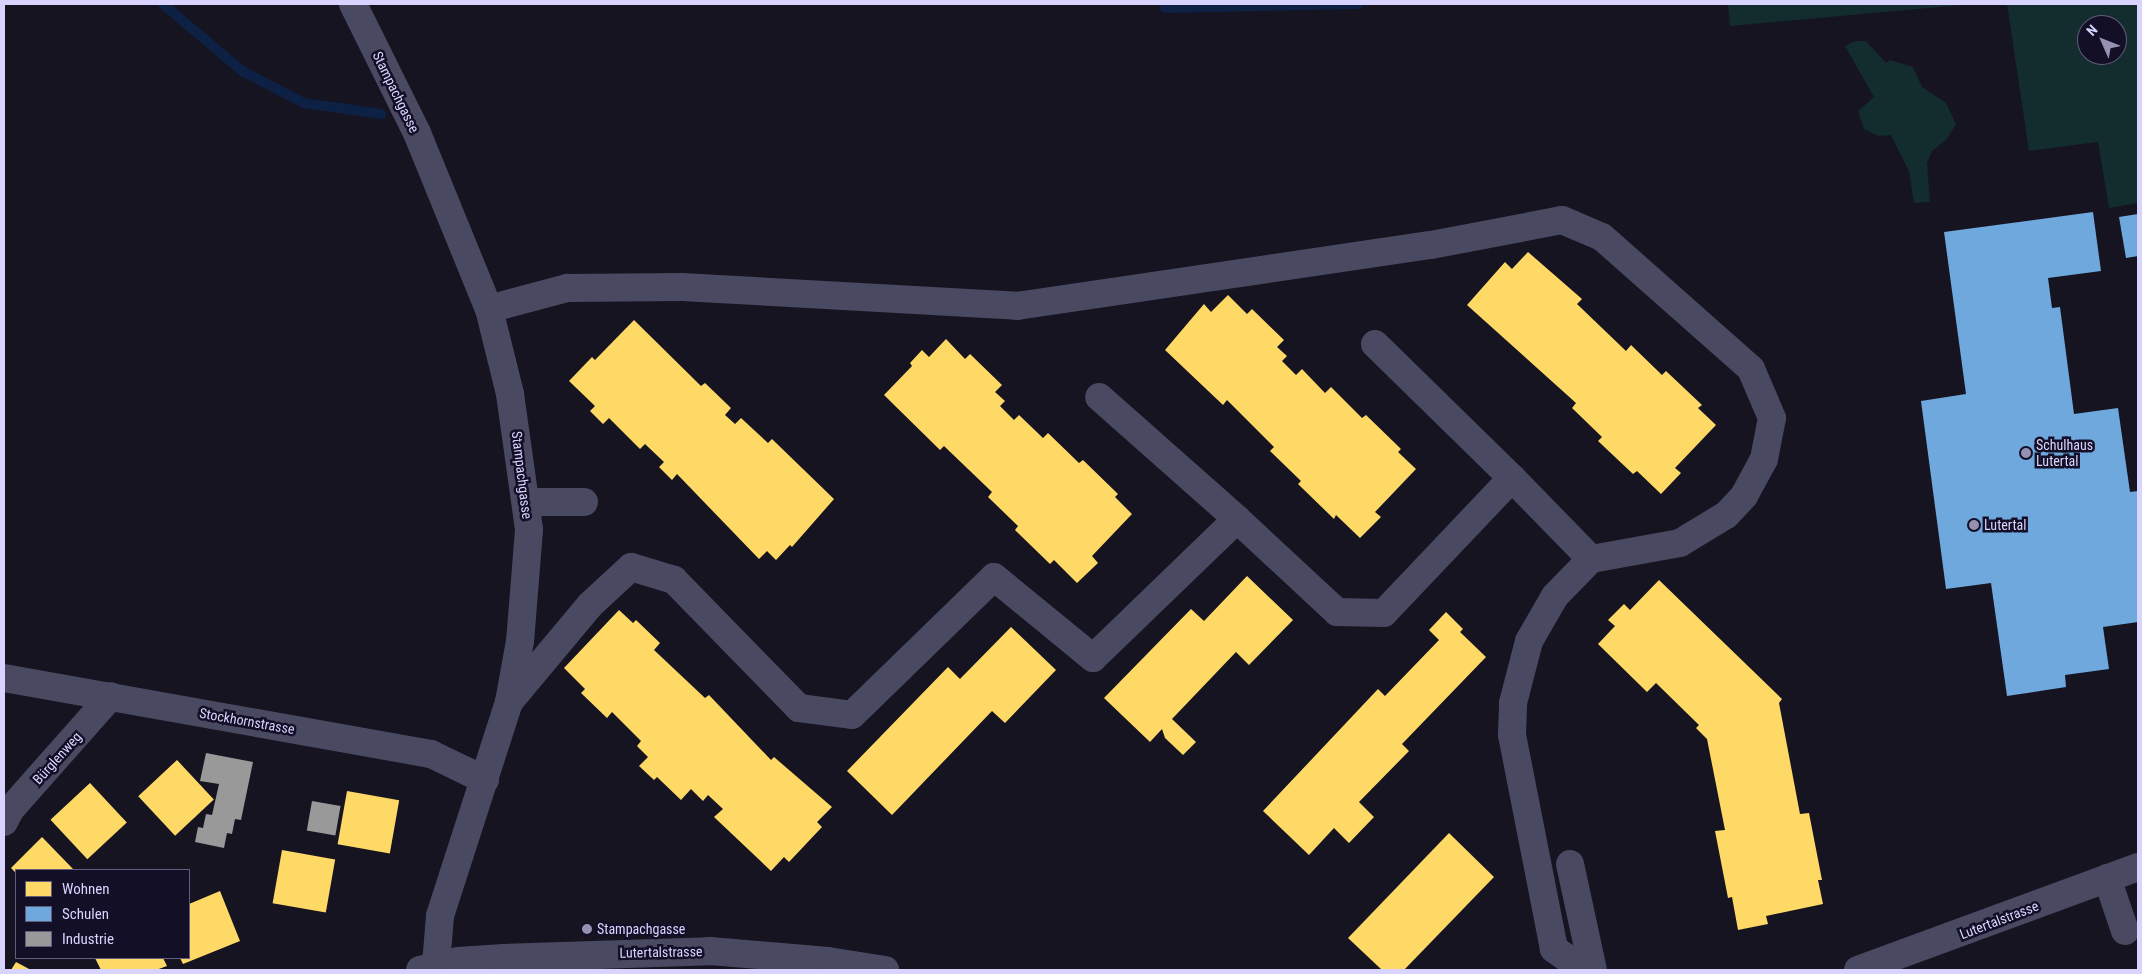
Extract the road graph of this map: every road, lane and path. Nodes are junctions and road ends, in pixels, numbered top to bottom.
1 (353, 4) edge
2 (489, 309) junction
3 (1374, 344) dead end
4 (1099, 397) dead end
5 (1512, 478) junction
6 (526, 502) junction
7 (584, 502) dead end
8 (1238, 519) junction
9 (1591, 559) junction
10 (4, 678) edge
11 (111, 696) junction
12 (509, 702) junction
13 (485, 780) junction
14 (4, 822) edge
15 (1570, 864) dead end
16 (2138, 867) edge
17 (2107, 878) junction
18 (2125, 931) dead end
19 (428, 968) edge
20 (885, 970) edge
21 (1584, 970) edge
22 (1593, 970) edge
23 (1858, 970) edge

1 - 2 street, Stampachgasse
2 - 6 street, Stampachgasse
2 - 9 street
3 - 5 street
4 - 8 street
5 - 8 street
5 - 9 street
6 - 7 street
6 - 12 street, Stampachgasse
8 - 12 street
9 - 21 street
10 - 11 street, Stockhornstrasse
11 - 13 street, Stockhornstrasse
11 - 14 street, Bürglenweg
12 - 13 street, Stampachgasse
13 - 19 street, Stampachgasse
15 - 22 street
16 - 17 street, Lutertalstrasse
17 - 18 street
17 - 23 street, Lutertalstrasse
19 - 20 street, Lutertalstrasse

